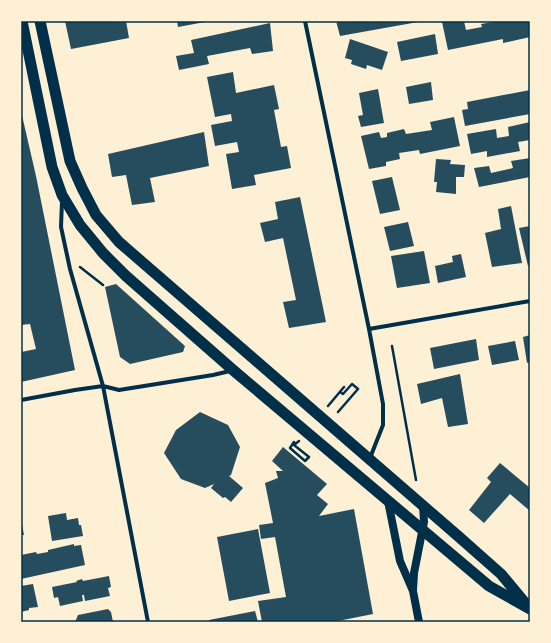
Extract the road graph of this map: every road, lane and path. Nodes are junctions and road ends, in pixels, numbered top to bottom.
1 (22, 21) edge
2 (40, 21) edge
3 (305, 21) edge
4 (62, 195) junction
5 (79, 267) dead end
6 (103, 285) dead end
7 (530, 301) edge
8 (369, 329) junction
9 (392, 346) dead end
10 (233, 370) junction
11 (103, 386) junction
12 (340, 392) dead end
13 (21, 400) edge
14 (338, 412) dead end
15 (294, 444) joint
16 (370, 459) junction
17 (416, 480) dead end
18 (388, 501) junction
19 (423, 505) junction
20 (423, 531) junction
21 (413, 591) junction
22 (148, 622) edge
23 (419, 622) edge

1 - 4 highway
2 - 16 highway
3 - 8 street
4 - 10 highway
4 - 11 street
5 - 6 path
7 - 8 street
8 - 16 street
9 - 17 path
10 - 11 street
10 - 18 highway
11 - 13 street
11 - 22 street
12 - 14 path
15 - 15 path
16 - 19 highway
18 - 20 highway
18 - 21 main road
19 - 20 main road
19 - 20 highway
20 - 21 main road
21 - 23 main road

